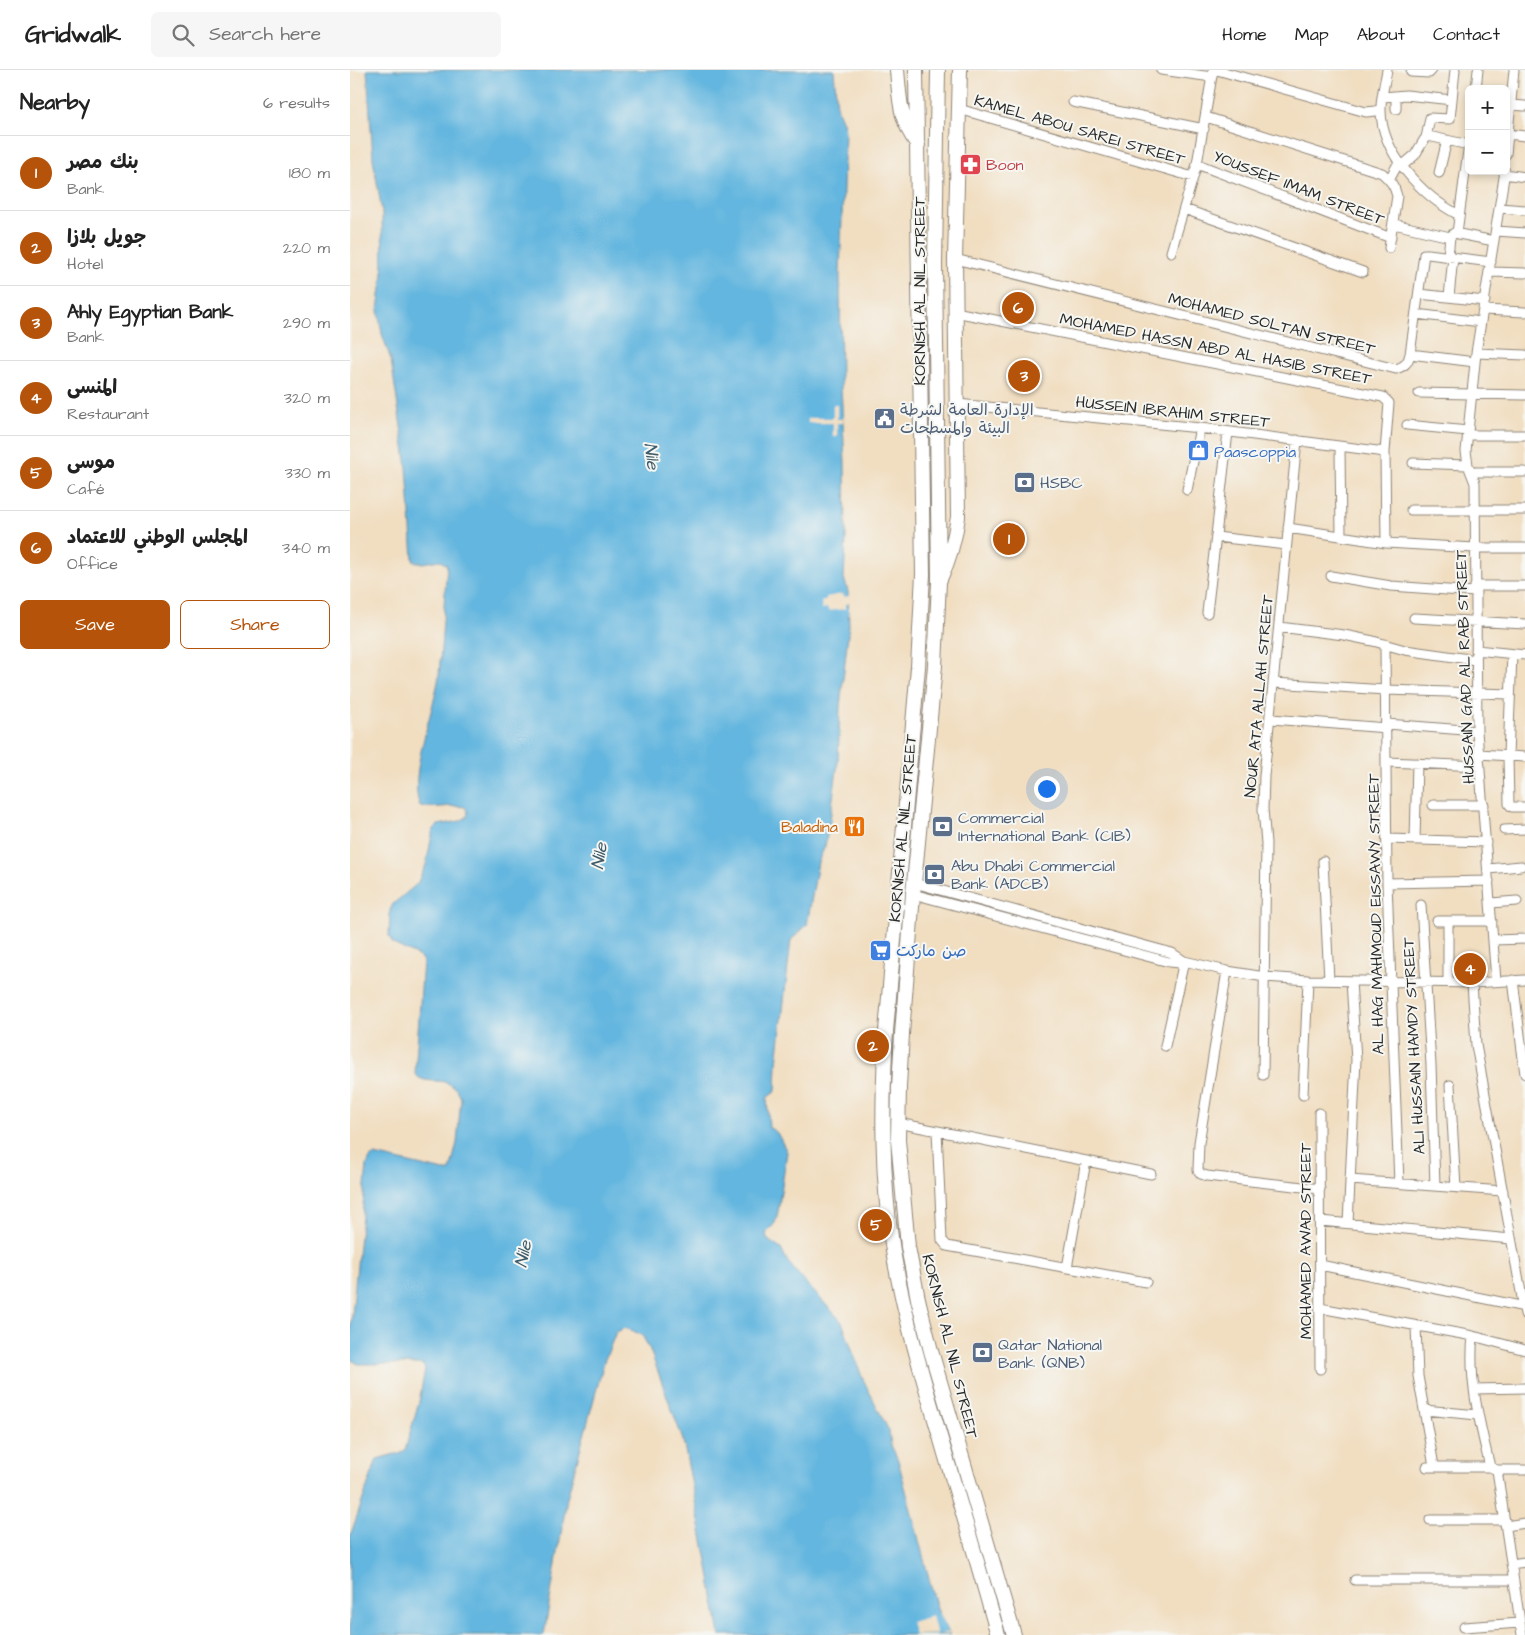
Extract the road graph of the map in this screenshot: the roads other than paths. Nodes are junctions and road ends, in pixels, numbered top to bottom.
1 (897, 70) edge
2 (916, 70) edge
3 (938, 70) edge
4 (960, 70) edge
5 (1161, 70) edge
6 (1387, 70) edge
7 (1432, 70) edge
8 (1455, 70) edge
9 (1478, 70) edge
10 (1511, 70) edge
11 (1214, 72) edge
12 (1411, 72) dead end
13 (1476, 85) edge
14 (1396, 96) junction
15 (1382, 97) junction
16 (1452, 100) junction
17 (1073, 102) dead end
18 (1510, 105) joint
19 (1525, 106) edge
20 (1381, 108) junction
21 (959, 109) junction
22 (1396, 109) dead end
23 (1206, 117) junction
24 (1204, 129) junction
25 (1510, 134) edge
26 (1525, 136) edge
27 (1426, 138) junction
28 (1447, 140) junction
29 (1465, 143) edge
30 (918, 145) junction
31 (1197, 164) junction
32 (1401, 164) junction
33 (1465, 172) edge
34 (1439, 173) dead end
35 (1510, 174) edge
36 (1505, 175) edge
37 (1193, 177) junction
38 (1525, 177) edge
39 (1389, 180) junction
40 (1499, 208) junction
41 (1184, 209) junction
42 (1525, 210) edge
43 (1459, 215) junction
44 (1394, 224) junction
45 (1525, 234) edge
46 (1453, 235) junction
47 (1495, 236) junction
48 (1391, 238) junction
49 (1389, 248) dead end
50 (1171, 252) dead end
51 (1451, 257) junction
52 (955, 259) junction
53 (1491, 262) junction
54 (935, 264) junction
55 (1362, 272) dead end
56 (1490, 272) junction
57 (1525, 273) edge
58 (955, 290) junction
59 (1419, 294) junction
60 (1449, 297) junction
61 (1484, 305) junction
62 (956, 312) junction
63 (1525, 312) edge
64 (1416, 314) junction
65 (1481, 322) junction
66 (1410, 354) junction
67 (1525, 355) edge
68 (1475, 358) junction
69 (1420, 393) dead end
70 (1472, 394) junction
71 (1525, 395) edge
72 (956, 404) junction
73 (1407, 425) dead end
74 (1200, 428) junction
75 (1228, 432) junction
76 (1468, 433) junction
77 (1525, 435) edge
78 (1296, 440) junction
79 (1340, 447) junction
80 (1385, 452) junction
81 (1413, 464) dead end
82 (1470, 468) junction
83 (1525, 472) edge
84 (1187, 490) dead end
85 (1411, 510) dead end
86 (1474, 510) junction
87 (1525, 510) edge
88 (1288, 528) junction
89 (1341, 536) junction
90 (1216, 537) junction
91 (1386, 542) junction
92 (1286, 545) junction
93 (1475, 548) junction
94 (1525, 548) edge
95 (1332, 576) dead end
96 (939, 582) junction
97 (1525, 586) edge
98 (1475, 589) junction
99 (1207, 613) dead end
100 (1414, 618) dead end
101 (1476, 622) junction
102 (1525, 624) edge
103 (1279, 627) junction
104 (1385, 644) junction
105 (1512, 654) junction
106 (1476, 655) junction
107 (1525, 655) edge
108 (1274, 682) junction
109 (1386, 690) junction
110 (1476, 693) junction
111 (1510, 694) junction
112 (1271, 719) junction
113 (1387, 726) junction
114 (1477, 731) junction
115 (1479, 754) junction
116 (1508, 756) junction
117 (1525, 757) edge
118 (1387, 762) junction
119 (1416, 763) junction
120 (1480, 766) junction
121 (1433, 805) dead end
122 (1484, 805) junction
123 (1525, 807) edge
124 (1525, 829) edge
125 (1504, 830) dead end
126 (1387, 839) junction
127 (1415, 840) junction
128 (1486, 842) junction
129 (1323, 861) dead end
130 (1521, 866) dead end
131 (1488, 869) junction
132 (1489, 881) junction
133 (1387, 883) junction
134 (913, 888) junction
135 (1491, 902) junction
136 (1517, 902) dead end
137 (1421, 905) dead end
138 (1437, 921) dead end
139 (1448, 921) junction
140 (1492, 921) junction
141 (1525, 939) edge
142 (1494, 940) junction
143 (1184, 962) junction
144 (1227, 971) junction
145 (1265, 977) junction
146 (1308, 980) junction
147 (1329, 980) junction
148 (1512, 980) junction
149 (1525, 980) edge
150 (1351, 981) junction
151 (1390, 981) junction
152 (1496, 981) junction
153 (1425, 982) junction
154 (1448, 982) junction
155 (1472, 983) junction
156 (1165, 1046) dead end
157 (1525, 1074) edge
158 (1263, 1075) dead end
159 (1450, 1084) dead end
160 (1303, 1095) dead end
161 (1320, 1113) dead end
162 (898, 1122) junction
163 (937, 1130) junction
164 (1086, 1161) junction
165 (1151, 1174) dead end
166 (1350, 1180) junction
167 (1399, 1183) junction
168 (1435, 1186) junction
169 (1456, 1188) junction
170 (1320, 1189) junction
171 (1503, 1191) junction
172 (1320, 1221) junction
173 (1348, 1223) junction
174 (1511, 1239) junction
175 (1320, 1265) junction
176 (1067, 1268) junction
177 (1146, 1282) dead end
178 (1320, 1308) junction
179 (1525, 1309) edge
180 (1416, 1326) junction
181 (1474, 1336) junction
182 (1525, 1350) edge
183 (1320, 1369) dead end
184 (1525, 1388) edge
185 (1474, 1390) junction
186 (1424, 1410) junction
187 (1478, 1415) junction
188 (1493, 1468) junction
189 (1525, 1470) edge
190 (1430, 1520) dead end
191 (1505, 1523) junction
192 (1525, 1523) edge
193 (1525, 1562) edge
194 (1511, 1564) junction
195 (1355, 1580) dead end
196 (1514, 1580) junction
197 (1520, 1595) edge
198 (1520, 1622) junction
199 (1464, 1627) dead end
200 (998, 1635) edge
201 (1014, 1635) edge
202 (1523, 1635) edge

1 - 30 highway
2 - 30 highway, KORNISH AL NIL STREET
3 - 54 highway, KORNISH AL NIL STREET
4 - 21 highway
5 - 11 street
6 - 15 street
7 - 12 street
8 - 16 street
9 - 13 street
10 - 18 street
11 - 20 street
11 - 23 street
14 - 15 street
14 - 16 street
14 - 22 street
15 - 20 street
16 - 27 street
17 - 24 street
18 - 19 street
20 - 32 street
21 - 37 street, KAMEL ABOU SAREI STREET
21 - 52 highway
23 - 24 street
23 - 39 street
24 - 31 street
25 - 26 street
27 - 28 street
27 - 32 street
28 - 29 street
28 - 34 street
30 - 200 highway, KORNISH AL NIL STREET
31 - 37 street
31 - 48 street, YOUSSEF IMAM STREET
32 - 39 street
32 - 43 street
33 - 43 street
35 - 38 street
36 - 40 street, HUSSAIN GAD AL RAB STREET
37 - 41 street
39 - 44 street
40 - 42 street
40 - 47 street, HUSSAIN GAD AL RAB STREET
41 - 50 street
41 - 55 street
43 - 46 street
44 - 46 street
44 - 48 street
45 - 47 street
46 - 47 street
46 - 51 street
47 - 53 street, HUSSAIN GAD AL RAB STREET
48 - 49 street
51 - 53 street
51 - 59 street
51 - 60 street
52 - 58 highway
52 - 66 street, MOHAMED SOLTAN STREET
53 - 56 street, HUSSAIN GAD AL RAB STREET
54 - 58 highway
54 - 96 highway, KORNISH AL NIL STREET
56 - 57 street
56 - 61 street, HUSSAIN GAD AL RAB STREET
58 - 62 highway
59 - 60 street
59 - 64 street
60 - 61 street
61 - 63 street
61 - 65 street, HUSSAIN GAD AL RAB STREET
62 - 72 highway
62 - 80 street, MOHAMED HASSN ABD AL HASIB STREET
64 - 65 street
64 - 66 street
65 - 68 street, HUSSAIN GAD AL RAB STREET
66 - 68 street
67 - 68 street
68 - 70 street, HUSSAIN GAD AL RAB STREET
69 - 70 street
70 - 71 street
70 - 76 street, HUSSAIN GAD AL RAB STREET
72 - 74 street, HUSSEIN IBRAHIM STREET
72 - 96 highway
73 - 76 street
74 - 75 street, HUSSEIN IBRAHIM STREET
74 - 84 street
75 - 78 street, HUSSEIN IBRAHIM STREET
75 - 90 street
76 - 77 street
76 - 82 street, HUSSAIN GAD AL RAB STREET
78 - 79 street, HUSSEIN IBRAHIM STREET
78 - 88 street, NOUR ATA ALLAH STREET
79 - 80 street, HUSSEIN IBRAHIM STREET
79 - 89 street
80 - 91 street, MOHAMED HASSN ABD AL HASIB STREET
81 - 82 street
82 - 83 street
82 - 86 street, HUSSAIN GAD AL RAB STREET
85 - 86 street
86 - 87 street
86 - 93 street, HUSSAIN GAD AL RAB STREET
88 - 89 street
88 - 92 street, NOUR ATA ALLAH STREET
89 - 91 street
90 - 92 street
90 - 99 street
91 - 93 street
92 - 103 street, NOUR ATA ALLAH STREET
93 - 94 street
93 - 98 street, HUSSAIN GAD AL RAB STREET
95 - 98 street
96 - 134 highway, KORNISH AL NIL STREET
97 - 98 street
98 - 101 street, HUSSAIN GAD AL RAB STREET
100 - 101 street
101 - 102 street
101 - 106 street, HUSSAIN GAD AL RAB STREET
103 - 104 street
103 - 108 street, NOUR ATA ALLAH STREET
104 - 106 street
104 - 109 street, AL HAG MAHMOUD EISSAWY STREET
105 - 106 street
105 - 107 street
105 - 111 street
106 - 110 street, HUSSAIN GAD AL RAB STREET
108 - 109 street
108 - 112 street, NOUR ATA ALLAH STREET
109 - 110 street
109 - 113 street, AL HAG MAHMOUD EISSAWY STREET
110 - 111 street
110 - 114 street, HUSSAIN GAD AL RAB STREET
111 - 116 street
112 - 113 street
112 - 145 street, NOUR ATA ALLAH STREET
113 - 114 street
113 - 118 street, AL HAG MAHMOUD EISSAWY STREET
114 - 115 street, HUSSAIN GAD AL RAB STREET
115 - 116 street
115 - 120 street, HUSSAIN GAD AL RAB STREET
116 - 117 street
116 - 123 street
118 - 119 street
118 - 126 street, AL HAG MAHMOUD EISSAWY STREET
119 - 120 street
119 - 127 street
120 - 122 street, HUSSAIN GAD AL RAB STREET
121 - 122 street
122 - 128 street, HUSSAIN GAD AL RAB STREET
124 - 125 street
126 - 127 street
126 - 133 street, AL HAG MAHMOUD EISSAWY STREET
127 - 128 street
128 - 131 street, HUSSAIN GAD AL RAB STREET
129 - 147 street
130 - 131 street
131 - 132 street, HUSSAIN GAD AL RAB STREET
132 - 133 street
132 - 135 street, HUSSAIN GAD AL RAB STREET
133 - 151 street, AL HAG MAHMOUD EISSAWY STREET
134 - 143 street
134 - 162 highway, KORNISH AL NIL STREET
135 - 136 street
135 - 140 street, HUSSAIN GAD AL RAB STREET
137 - 153 street, ALI HUSSAIN HAMDY STREET
138 - 139 street
139 - 140 street
139 - 154 street
140 - 142 street, HUSSAIN GAD AL RAB STREET
141 - 142 street
142 - 152 street, HUSSAIN GAD AL RAB STREET
143 - 144 street
143 - 156 street
144 - 145 street
144 - 170 street
145 - 146 street
145 - 158 street, NOUR ATA ALLAH STREET
146 - 147 street
146 - 160 street
147 - 150 street
148 - 149 street
148 - 152 street
148 - 157 street
150 - 151 street
150 - 166 street
151 - 153 street
151 - 167 street, AL HAG MAHMOUD EISSAWY STREET
152 - 155 street
153 - 154 street
153 - 168 street, ALI HUSSAIN HAMDY STREET
154 - 155 street
155 - 171 street
159 - 169 street
161 - 170 street, MOHAMED AWAD STREET
162 - 163 street
162 - 201 highway, KORNISH AL NIL STREET
163 - 164 street
163 - 176 street
164 - 165 street
164 - 176 street
166 - 167 street
166 - 173 street
167 - 168 street
168 - 169 street
169 - 171 street
170 - 172 street, MOHAMED AWAD STREET
171 - 174 street
172 - 173 street
172 - 175 street, MOHAMED AWAD STREET
173 - 174 street
174 - 179 street
175 - 178 street, MOHAMED AWAD STREET
175 - 179 street
176 - 177 street
178 - 180 street
178 - 183 street, MOHAMED AWAD STREET
180 - 181 street
180 - 186 street
181 - 182 street
181 - 185 street
184 - 185 street
185 - 187 street
186 - 187 street
186 - 188 street
187 - 188 street
188 - 189 street
188 - 191 street
190 - 191 street
191 - 192 street
191 - 194 street
193 - 194 street
194 - 196 street
195 - 196 street
196 - 197 street
197 - 198 street
198 - 199 street
198 - 202 street

